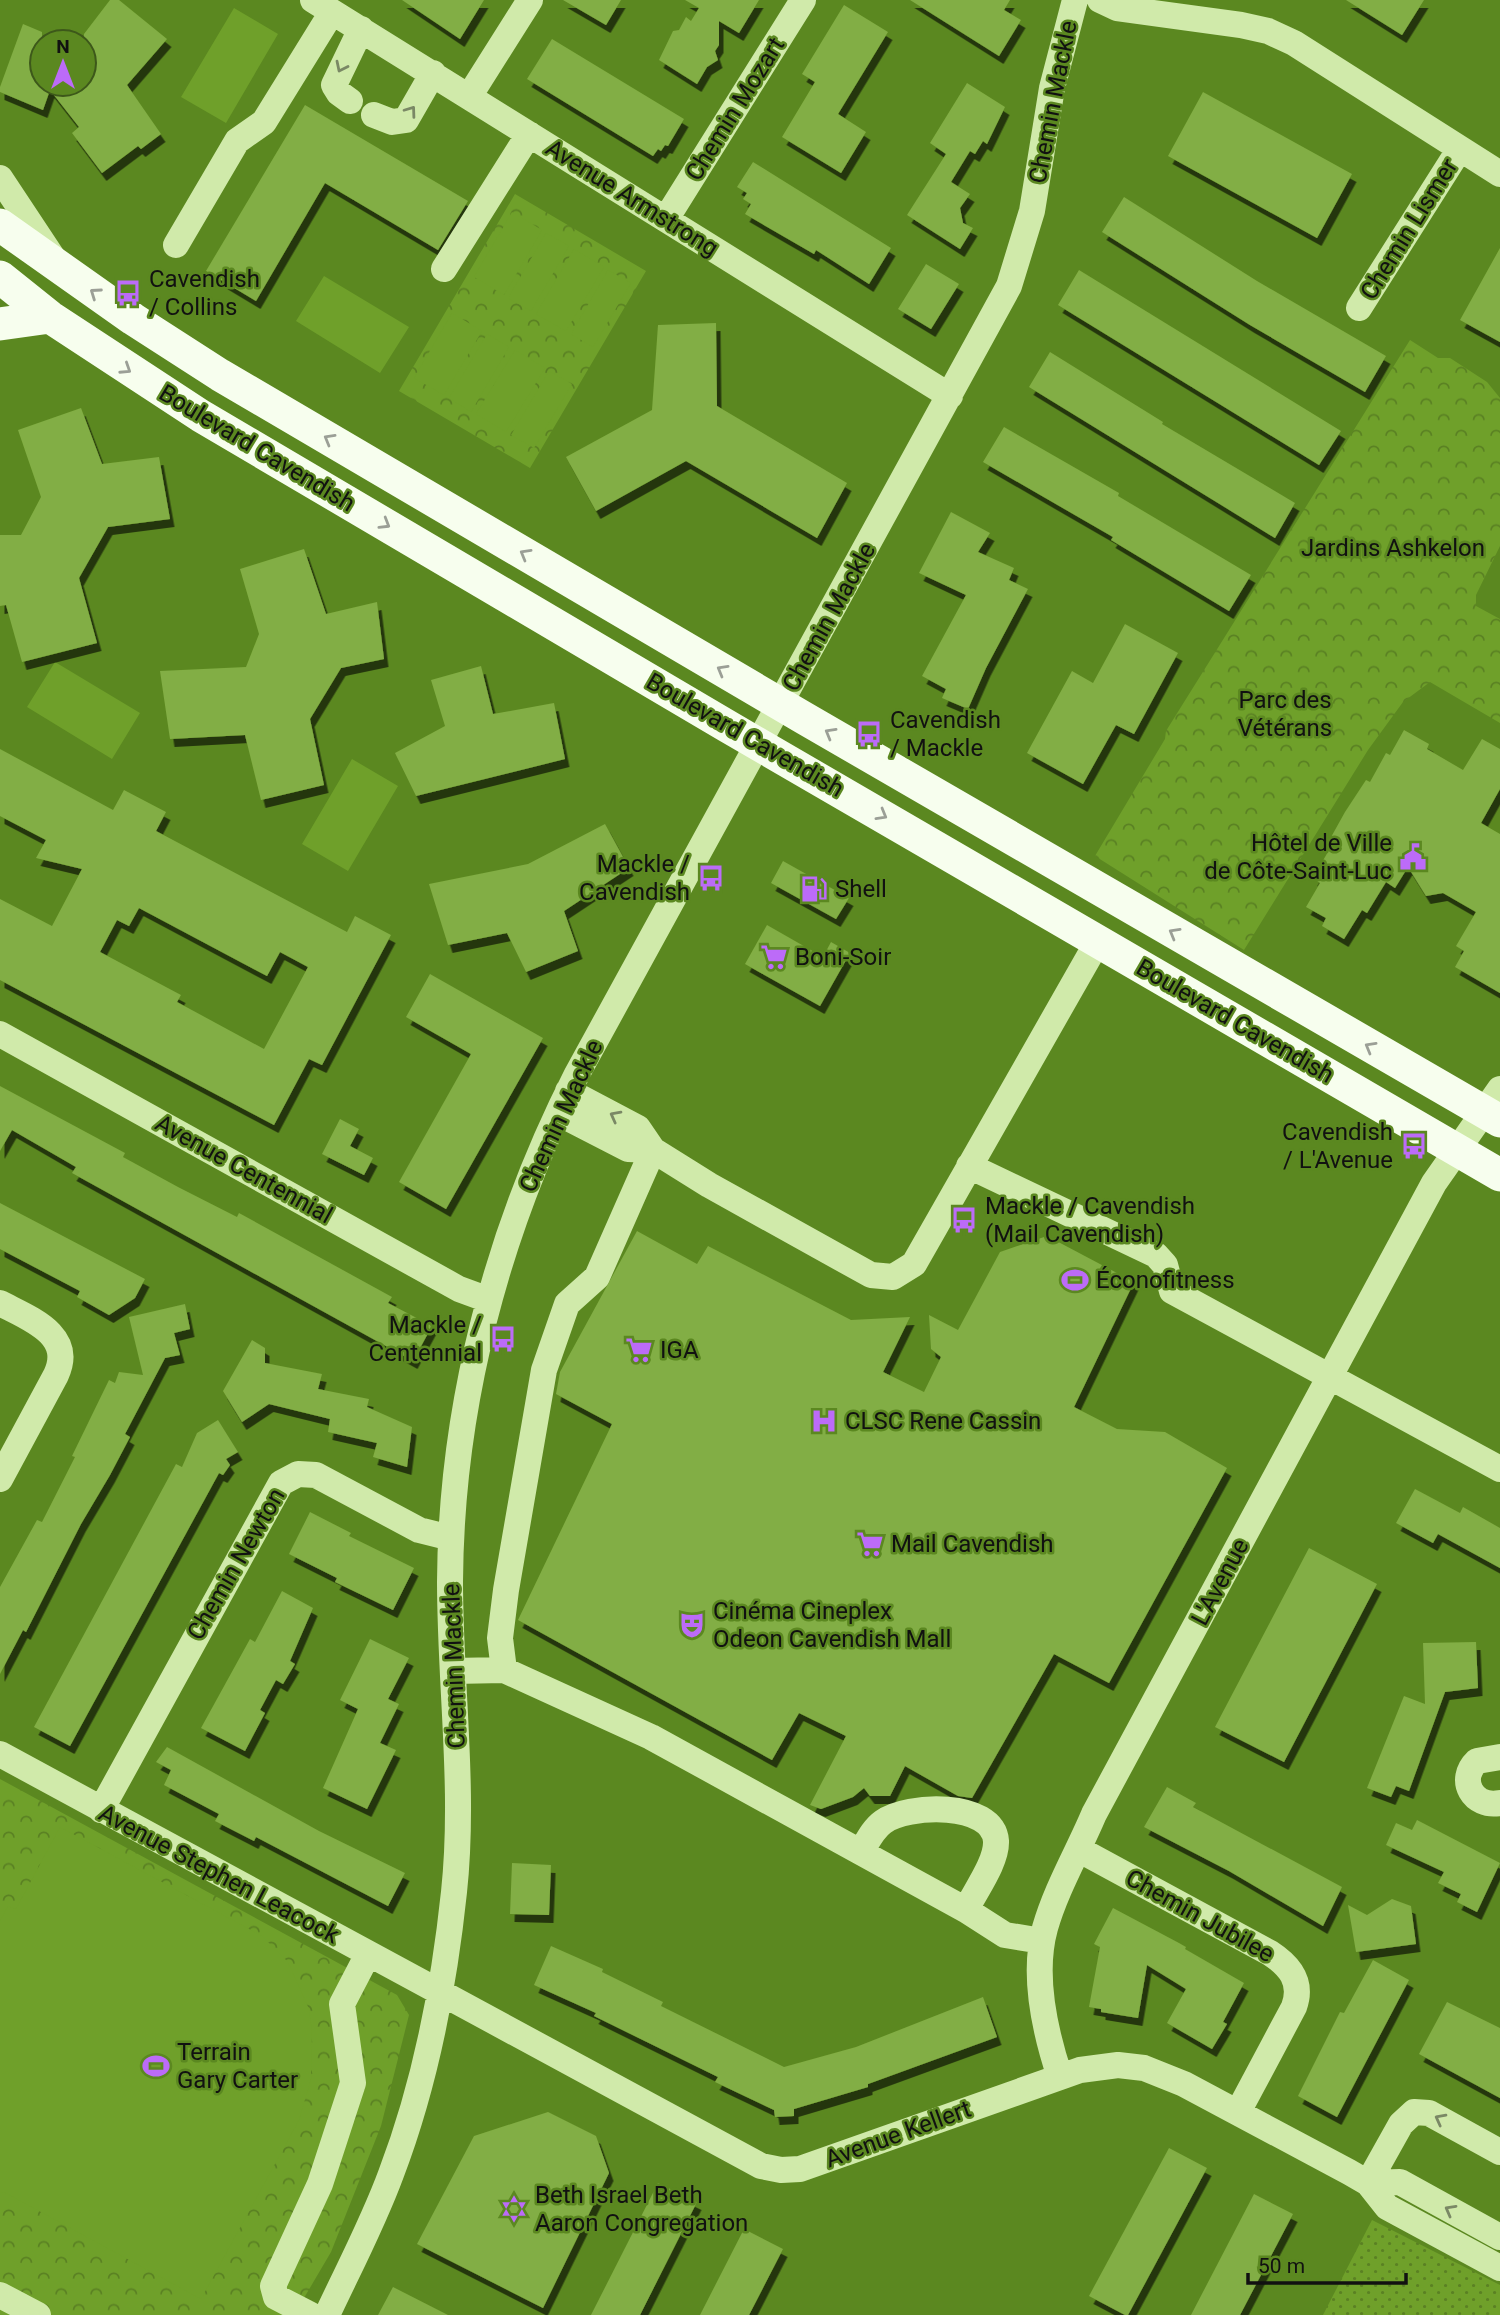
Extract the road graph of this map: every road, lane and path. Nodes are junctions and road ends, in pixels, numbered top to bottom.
1 (530, 0) edge
2 (803, 0) edge
3 (1075, 0) edge
4 (1100, 0) edge
5 (323, 6) edge
6 (361, 29) junction
7 (433, 73) junction
8 (470, 95) junction
9 (350, 101) dead end
10 (374, 115) dead end
11 (530, 134) junction
12 (1459, 150) junction
13 (1500, 174) edge
14 (0, 178) edge
15 (666, 219) junction
16 (0, 225) edge
17 (176, 245) dead end
18 (58, 265) junction
19 (444, 269) dead end
20 (1, 277) edge
21 (1359, 308) dead end
22 (50, 317) junction
23 (0, 324) edge
24 (950, 396) junction
25 (780, 704) junction
26 (759, 744) junction
27 (1098, 941) junction
28 (0, 1034) edge
29 (563, 1102) junction
30 (1494, 1107) edge
31 (653, 1150) junction
32 (1457, 1150) junction
33 (970, 1166) junction
34 (1500, 1175) edge
35 (489, 1300) junction
36 (0, 1303) edge
37 (1329, 1377) junction
38 (1500, 1469) edge
39 (0, 1479) edge
40 (451, 1538) junction
41 (504, 1670) junction
42 (453, 1671) junction
43 (0, 1754) edge
44 (1500, 1757) edge
45 (1500, 1803) edge
46 (101, 1810) junction
47 (1078, 1849) junction
48 (861, 1852) junction
49 (966, 1910) junction
50 (1042, 1941) junction
51 (368, 1954) junction
52 (439, 1993) junction
53 (1060, 2077) junction
54 (1238, 2112) junction
55 (1500, 2152) edge
56 (1368, 2183) junction
57 (1500, 2237) edge
58 (1500, 2268) edge
59 (0, 2295) edge
60 (38, 2315) edge
61 (311, 2315) edge
62 (327, 2315) edge

1 - 8 street
2 - 15 street, Chemin Mozart
3 - 24 street, Chemin Mackle
4 - 12 street
5 - 6 street, Avenue Armstrong
5 - 17 street
6 - 7 street, Avenue Armstrong
6 -> 9 street
7 - 8 street, Avenue Armstrong
10 -> 7 street
8 - 11 street, Avenue Armstrong
11 - 15 street, Avenue Armstrong
11 - 19 street
12 - 13 street
12 - 21 street, Chemin Lismer
14 - 18 street, Boulevard Cavendish
15 - 24 street, Avenue Armstrong
16 - 18 main road, Boulevard Cavendish
25 -> 18 main road, Boulevard Cavendish
20 - 22 main road, Boulevard Cavendish
22 - 23 main road
22 -> 26 main road, Boulevard Cavendish
24 - 25 street, Chemin Mackle
25 - 26 street, Chemin Mackle
30 -> 25 main road, Boulevard Cavendish
26 -> 27 main road, Boulevard Cavendish
26 - 29 street, Chemin Mackle
27 - 32 main road, Boulevard Cavendish
27 - 33 street
28 - 35 street, Avenue Centennial
29 - 31 street
29 - 35 street, Chemin Mackle
30 - 32 street, L'Avenue
31 - 33 street
31 - 41 street
32 - 34 main road, Boulevard Cavendish
32 - 37 street, L'Avenue
33 - 37 street
35 - 40 street, Chemin Mackle
36 - 39 street
37 - 38 street
37 - 47 street, L'Avenue
40 - 42 street, Chemin Mackle
40 - 46 street, Chemin Newton
41 - 42 street
41 - 48 street
42 - 52 street, Chemin Mackle
43 - 46 street, Avenue Stephen Leacock
44 - 45 street
46 - 51 street, Avenue Stephen Leacock
47 - 50 street, L'Avenue
47 - 54 street, Chemin Jubilee
48 - 49 street
48 - 49 street
49 - 50 street
50 - 53 street, L'Avenue
51 - 52 street, Avenue Stephen Leacock
51 - 61 street
52 - 53 street, Avenue Kellert
52 - 62 street, Chemin Mackle
53 - 54 street, Avenue Kellert
54 - 56 street, Avenue Kellert
55 -> 56 street
57 -> 56 street, Avenue Kellert
56 - 58 street, Avenue Kellert
59 - 60 street

